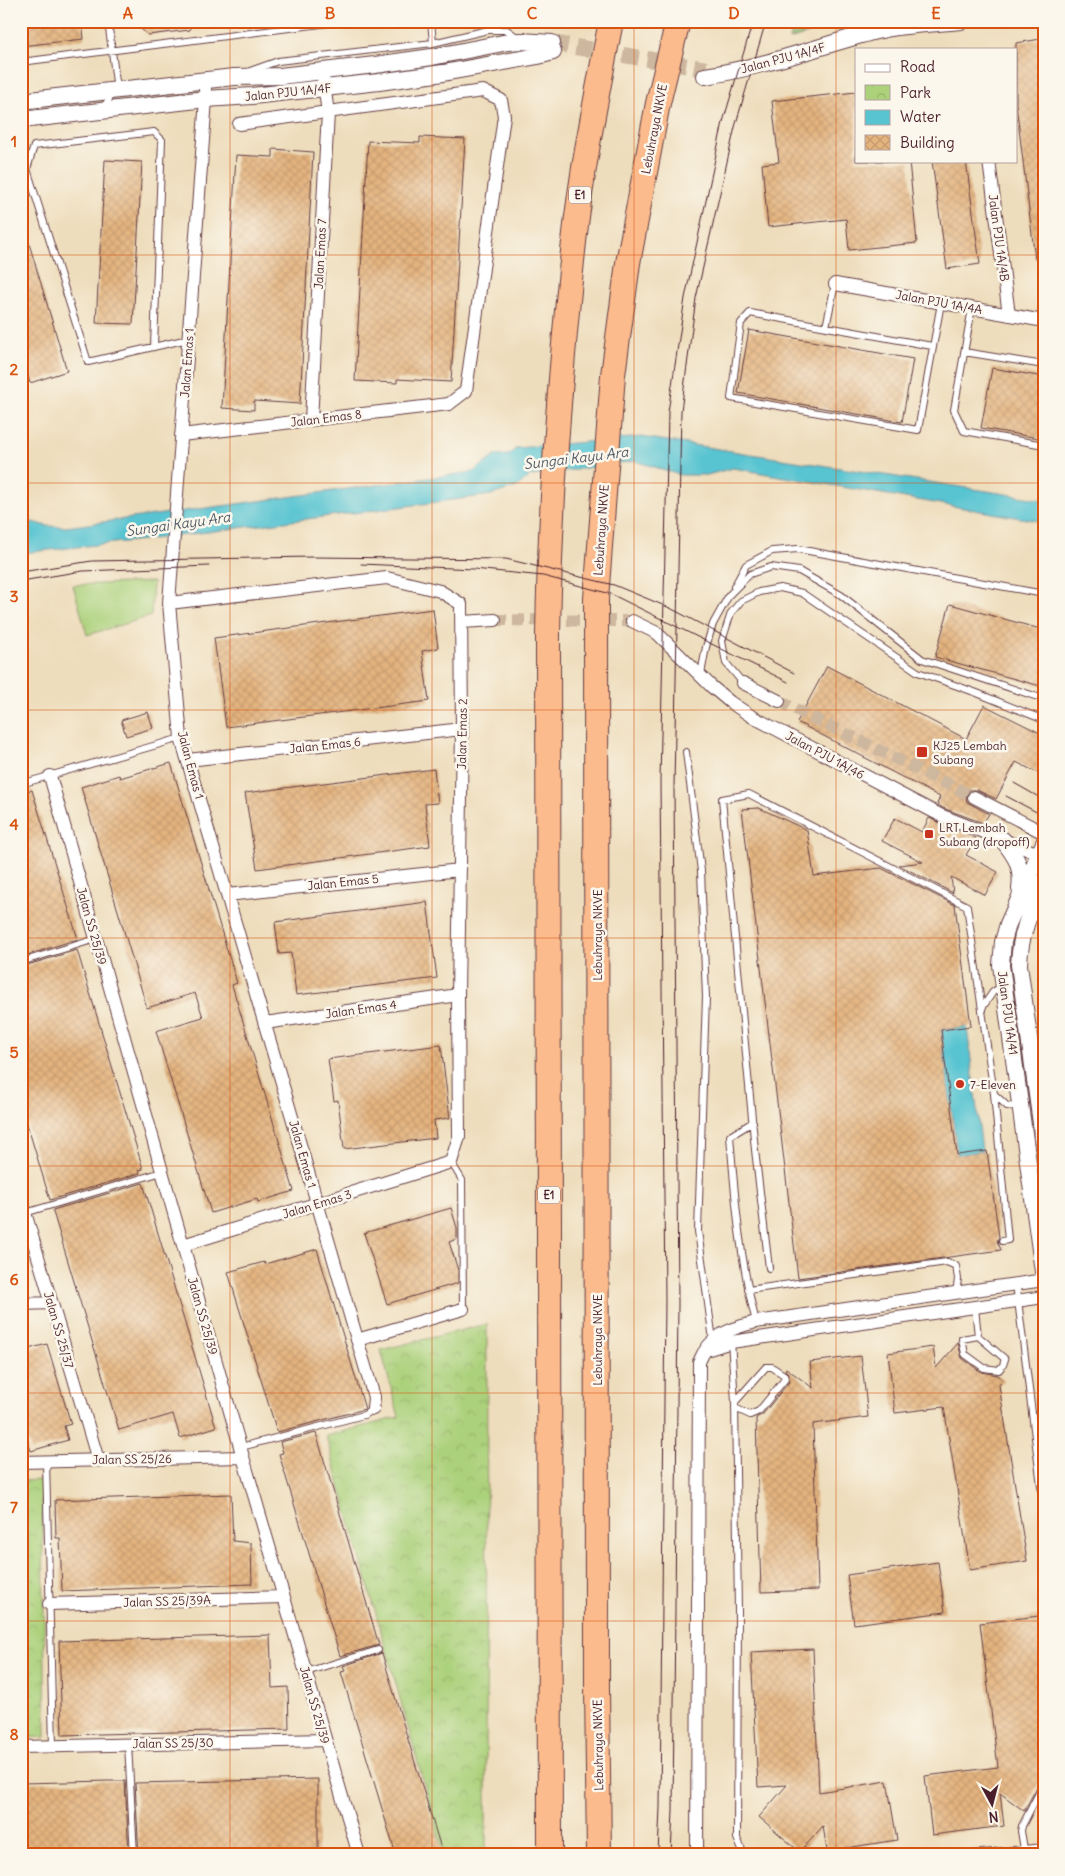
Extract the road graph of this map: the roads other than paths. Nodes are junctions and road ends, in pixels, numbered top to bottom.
1 (108, 21) edge
2 (346, 21) edge
3 (431, 21) edge
4 (611, 21) edge
5 (678, 21) edge
6 (961, 21) edge
7 (521, 41) junction
8 (433, 43) junction
9 (112, 51) junction
10 (21, 62) edge
11 (322, 70) junction
12 (706, 73) tunnel mouth
13 (234, 77) junction
14 (204, 80) junction
15 (325, 88) junction
16 (114, 90) junction
17 (206, 99) junction
18 (21, 101) edge
19 (99, 112) junction
20 (328, 112) junction
21 (21, 120) edge
22 (239, 124) dead end
23 (989, 162) edge
24 (835, 284) joint
25 (941, 302) junction
26 (972, 308) junction
27 (1009, 314) junction
28 (1044, 321) edge
29 (826, 326) junction
30 (188, 339) junction
31 (154, 346) junction
32 (932, 346) junction
33 (964, 352) junction
34 (1044, 365) edge
35 (311, 420) junction
36 (181, 435) junction
37 (1044, 446) edge
38 (729, 594) junction
39 (1044, 594) edge
40 (169, 603) junction
41 (495, 620) tunnel mouth
42 (632, 621) tunnel mouth
43 (462, 622) junction
44 (701, 674) junction
45 (743, 683) joint
46 (1044, 699) edge
47 (779, 701) tunnel mouth
48 (1044, 720) edge
49 (462, 729) junction
50 (182, 738) junction
51 (686, 752) dead end
52 (188, 760) junction
53 (50, 776) junction
54 (21, 784) edge
55 (974, 798) tunnel mouth
56 (1044, 832) edge
57 (1003, 840) junction
58 (1042, 851) edge
59 (460, 870) junction
60 (1044, 881) edge
61 (227, 895) junction
62 (1018, 901) junction
63 (96, 940) junction
64 (21, 962) edge
65 (1004, 985) junction
66 (458, 995) junction
67 (982, 1008) junction
68 (265, 1023) junction
69 (1039, 1076) edge
70 (994, 1094) junction
71 (1020, 1107) junction
72 (753, 1122) junction
73 (1044, 1145) edge
74 (451, 1162) junction
75 (162, 1172) junction
76 (21, 1199) edge
77 (318, 1203) junction
78 (25, 1213) junction
79 (1002, 1241) dead end
80 (183, 1246) junction
81 (769, 1268) dead end
82 (1044, 1280) edge
83 (1016, 1284) junction
84 (748, 1290) junction
85 (956, 1293) junction
86 (1044, 1297) edge
87 (1019, 1301) junction
88 (52, 1303) junction
89 (21, 1304) edge
90 (975, 1308) junction
91 (462, 1309) joint
92 (756, 1322) junction
93 (730, 1329) junction
94 (978, 1336) junction
95 (357, 1340) junction
96 (713, 1340) junction
97 (732, 1342) junction
98 (704, 1350) junction
99 (735, 1405) junction
100 (373, 1409) joint
101 (21, 1440) edge
102 (242, 1452) junction
103 (98, 1460) junction
104 (24, 1461) edge
105 (46, 1461) junction
106 (1044, 1510) edge
107 (284, 1597) junction
108 (49, 1604) junction
109 (378, 1650) dead end
110 (306, 1672) junction
111 (325, 1740) junction
112 (128, 1744) junction
113 (52, 1746) junction
114 (21, 1747) edge
115 (1044, 1786) edge
116 (1044, 1847) edge
117 (1024, 1849) junction
118 (134, 1855) edge
119 (359, 1855) edge
120 (550, 1855) edge
121 (599, 1855) edge
122 (697, 1855) edge
123 (744, 1855) edge
124 (962, 1855) edge

1 - 9 lane
2 - 9 lane
3 - 8 lane
4 - 120 highway, E1
5 - 121 highway, Lebuhraya NKVE
6 - 12 street, Jalan PJU 1A/4F
7 - 8 lane
7 - 11 street, Jalan PJU 1A/4F
7 - 15 street, Jalan PJU 1A/4F
8 - 13 lane
9 - 10 lane
9 - 16 lane
11 - 13 street, Jalan PJU 1A/4F
11 - 15 street, Jalan Emas 7
13 - 14 street, Jalan PJU 1A/4F
14 - 16 street, Jalan PJU 1A/4F
14 - 17 street, Jalan Emas 1
15 - 17 street, Jalan PJU 1A/4F
15 - 20 street, Jalan Emas 7
16 - 18 street, Jalan PJU 1A/4F
16 - 19 lane
17 - 19 street, Jalan PJU 1A/4F
17 - 30 street, Jalan Emas 1
19 - 21 street, Jalan PJU 1A/4F
20 - 22 street
20 - 35 street, Jalan Emas 7
20 - 35 street, Jalan Emas 8
23 - 27 street, Jalan PJU 1A/4B
24 - 25 street, Jalan PJU 1A/4A
24 - 29 lane
25 - 26 street, Jalan PJU 1A/4A
25 - 32 lane
26 - 27 street, Jalan PJU 1A/4A
26 - 33 lane
27 - 28 street, Jalan PJU 1A/4A
29 - 32 lane
29 - 32 lane
30 - 31 lane
30 - 36 street, Jalan Emas 1
31 - 31 lane
33 - 34 lane
33 - 37 lane
35 - 36 street, Jalan Emas 8
36 - 40 street, Jalan Emas 1
38 - 39 lane
38 - 44 lane
38 - 46 lane
40 - 43 street, Jalan Emas 2
40 - 50 street, Jalan Emas 1
41 - 43 street
42 - 44 street, Jalan PJU 1A/46
43 - 49 street, Jalan Emas 2
44 - 57 street, Jalan PJU 1A/46
45 - 47 street
45 - 48 lane
49 - 52 street, Jalan Emas 6
49 - 59 street, Jalan Emas 2
50 - 52 street, Jalan Emas 1
50 - 53 lane
51 - 96 lane
52 - 61 street, Jalan Emas 1
53 - 54 lane
53 - 63 street, Jalan SS 25/39
55 - 56 street
57 - 58 street, Jalan PJU 1A/46
57 - 62 street
58 - 62 street, Jalan PJU 1A/41
59 - 61 street, Jalan Emas 5
59 - 66 street, Jalan Emas 2
60 - 69 street, Jalan PJU 1A/41
61 - 68 street, Jalan Emas 1
62 - 65 street, Jalan PJU 1A/41
63 - 64 lane
63 - 75 street, Jalan SS 25/39
65 - 67 lane
65 - 71 street, Jalan PJU 1A/41
66 - 68 street, Jalan Emas 4
66 - 74 street, Jalan Emas 2
67 - 70 lane
67 - 72 lane
68 - 77 street, Jalan Emas 1
69 - 73 street, Jalan PJU 1A/41
70 - 71 lane
70 - 79 lane
71 - 82 street, Jalan PJU 1A/41
72 - 81 lane
72 - 84 lane
74 - 77 street, Jalan Emas 3
74 - 91 lane
75 - 78 lane
75 - 80 street, Jalan SS 25/39
76 - 78 street, Jalan SS 25/37
77 - 80 street, Jalan Emas 3
77 - 95 street, Jalan Emas 1
78 - 88 street, Jalan SS 25/37
80 - 102 street, Jalan SS 25/39
82 - 83 street
83 - 85 street
83 - 87 lane
84 - 85 lane
84 - 92 lane
85 - 92 street
86 - 87 street
87 - 90 street
87 - 106 lane
88 - 89 street
88 - 103 street, Jalan SS 25/37
90 - 94 lane
90 - 97 street
91 - 95 street
92 - 93 street
93 - 96 street
93 - 97 lane
94 - 94 lane
95 - 100 street, Jalan Emas 1
96 - 98 street
97 - 98 street
97 - 99 lane
98 - 122 street
99 - 99 lane
99 - 123 lane
100 - 102 lane
101 - 104 lane
102 - 103 street, Jalan SS 25/26
102 - 107 street, Jalan SS 25/39
103 - 105 street, Jalan SS 25/26
104 - 105 street, Jalan SS 25/26
105 - 108 lane
107 - 108 street, Jalan SS 25/39A
107 - 110 street, Jalan SS 25/39
108 - 113 lane
109 - 110 lane
110 - 111 street, Jalan SS 25/39
111 - 112 street, Jalan SS 25/30
111 - 119 street, Jalan SS 25/39
112 - 113 street, Jalan SS 25/30
112 - 118 lane
113 - 114 street, Jalan SS 25/30
115 - 117 lane
116 - 117 lane
117 - 124 lane

